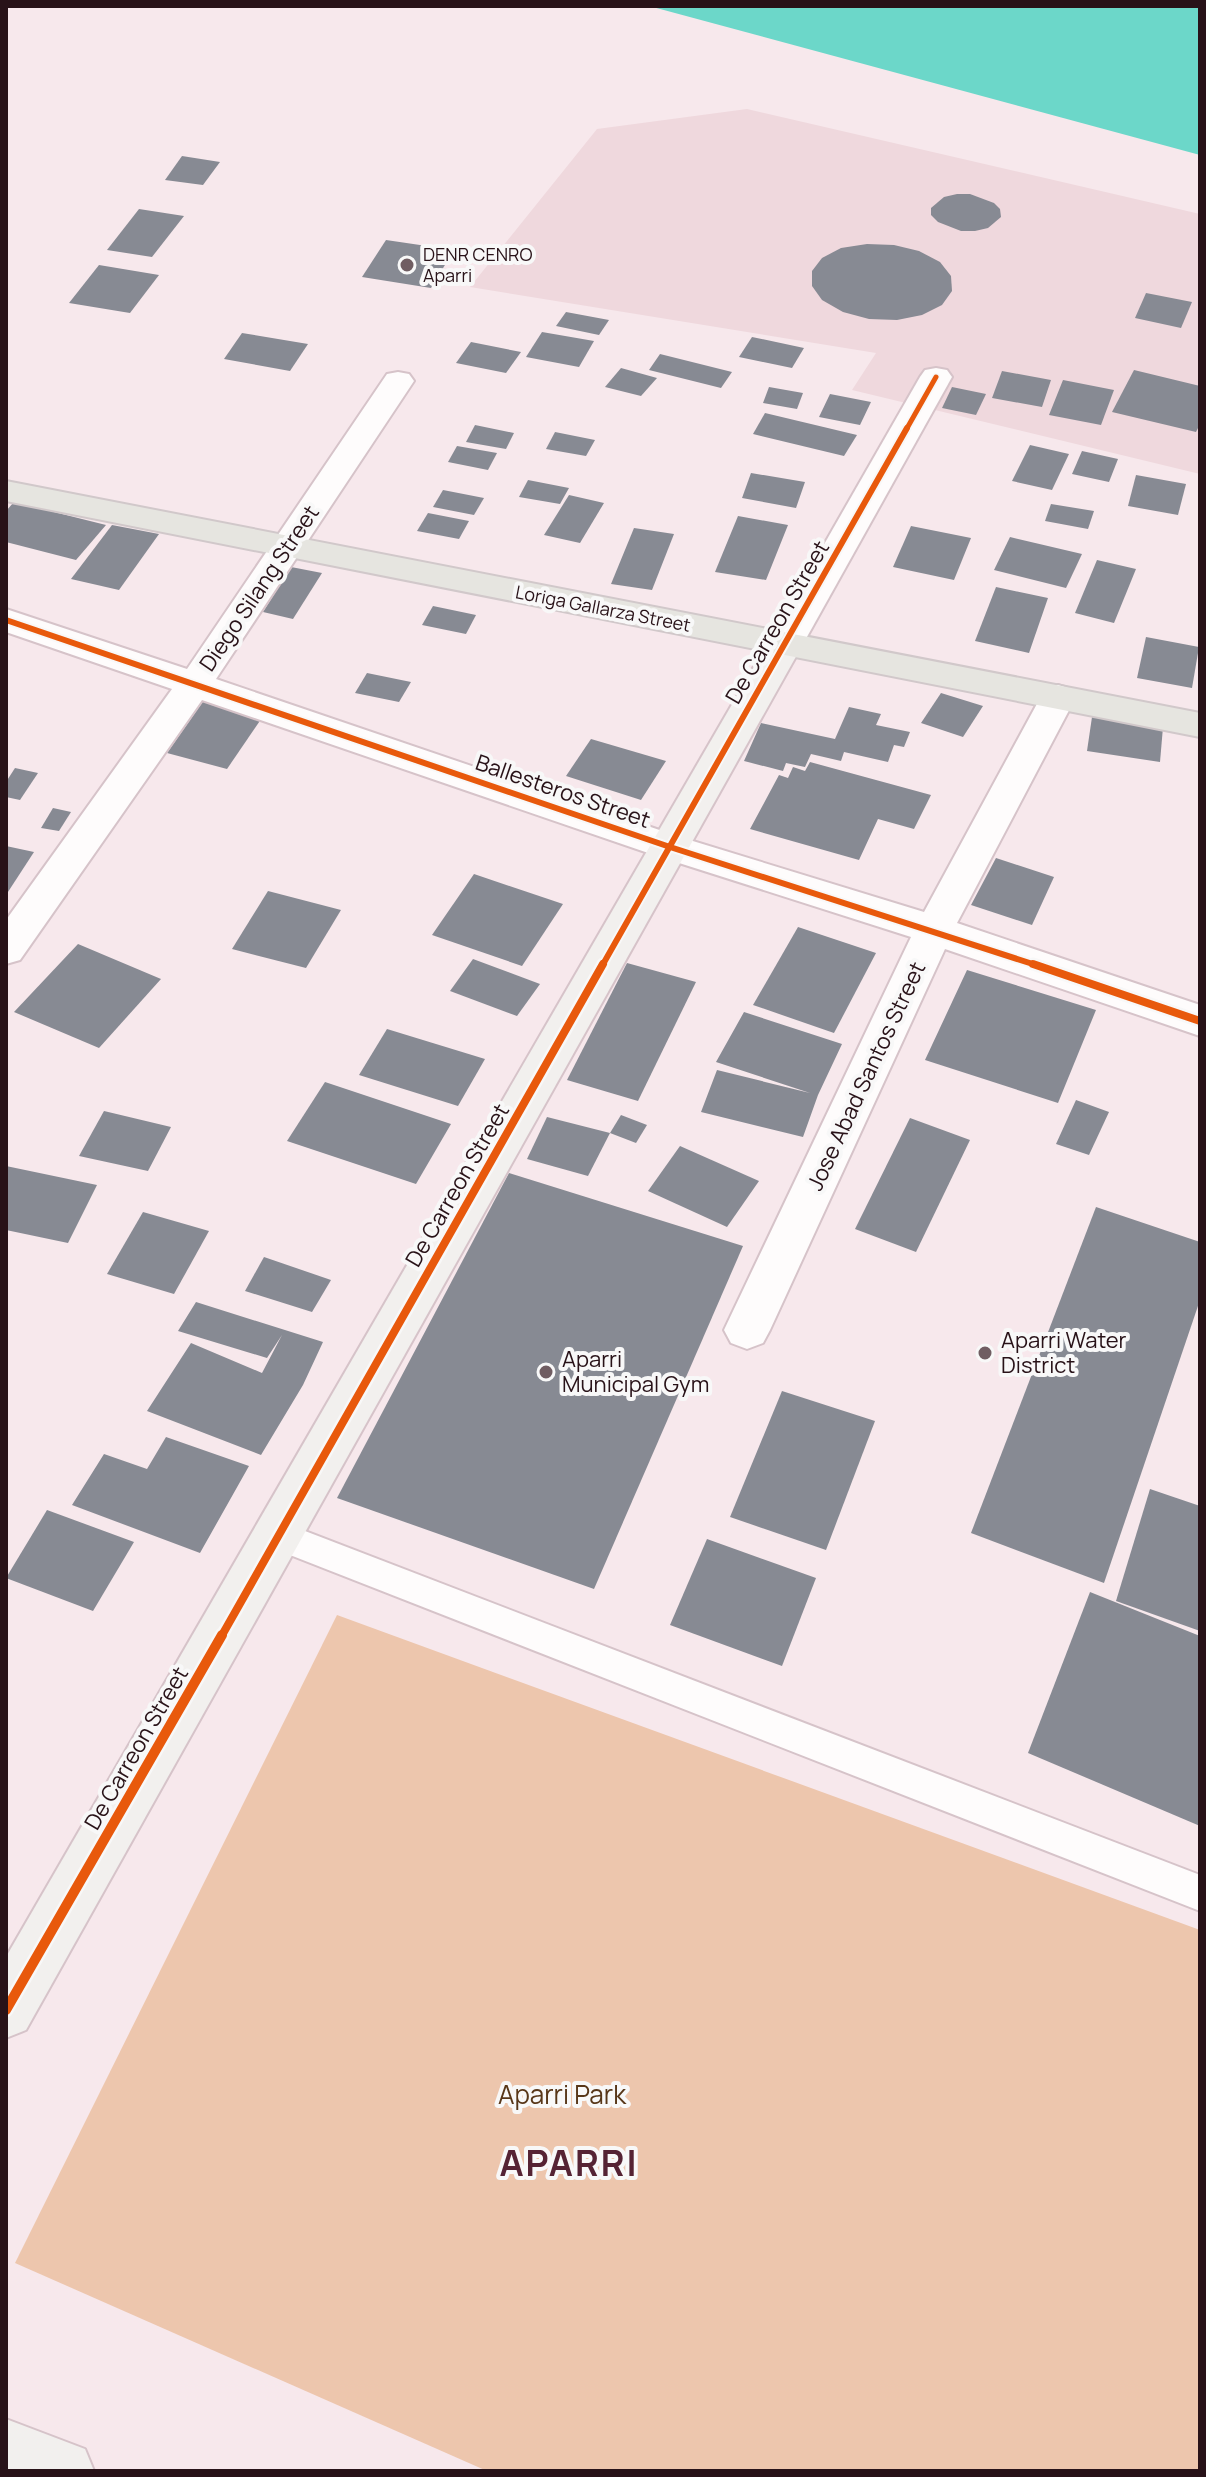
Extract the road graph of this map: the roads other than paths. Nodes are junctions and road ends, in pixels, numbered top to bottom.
1 (936, 377) dead end
2 (398, 381) dead end
3 (6, 491) edge
4 (287, 547) junction
5 (6, 620) edge
6 (785, 644) junction
7 (195, 684) junction
8 (1058, 697) junction
9 (1200, 725) edge
10 (670, 847) junction
11 (934, 930) junction
12 (6, 950) edge
13 (1200, 1021) edge
14 (747, 1330) dead end
15 (279, 1536) junction
16 (1200, 1893) edge
17 (6, 2010) edge
18 (6, 2450) edge
19 (63, 2471) edge

1 - 6 street, De Carreon Street
2 - 4 street, Diego Silang Street
3 - 4 main road, Loriga Gallarza Street
4 - 6 main road, Loriga Gallarza Street
4 - 7 street, Diego Silang Street
5 - 7 street, Ballesteros Street
6 - 8 main road, Loriga Gallarza Street
6 - 10 street, De Carreon Street
7 - 10 street, Ballesteros Street
7 - 12 street, Diego Silang Street
8 - 9 main road, Loriga Gallarza Street
8 - 11 street, Jose Abad Santos Street
10 - 11 street, Ballesteros Street
10 - 15 street, De Carreon Street
11 - 13 street, Ballesteros Street
11 - 14 street, Jose Abad Santos Street
15 - 16 lane
15 - 17 street, De Carreon Street
18 - 19 street

